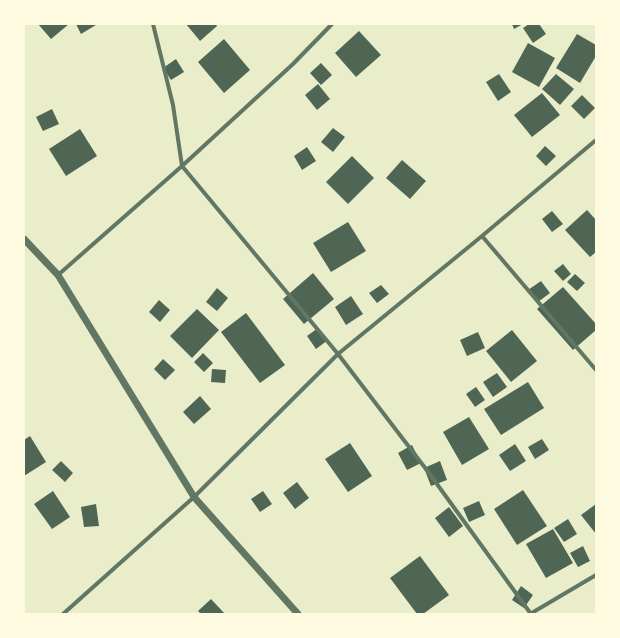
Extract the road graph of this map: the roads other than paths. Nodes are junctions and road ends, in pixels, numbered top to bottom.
1 (153, 24) edge
2 (332, 24) edge
3 (596, 140) edge
4 (182, 166) junction
5 (482, 236) junction
6 (24, 239) edge
7 (58, 275) junction
8 (338, 354) junction
9 (596, 370) edge
10 (194, 497) junction
11 (596, 575) edge
12 (63, 614) edge
13 (298, 614) edge
14 (530, 614) edge

1 - 4 street
2 - 4 street
3 - 5 street
4 - 7 street
4 - 8 street
5 - 8 street
5 - 9 street
6 - 7 street
7 - 10 street
8 - 10 street
8 - 14 street
10 - 12 street
10 - 13 street
11 - 14 street

